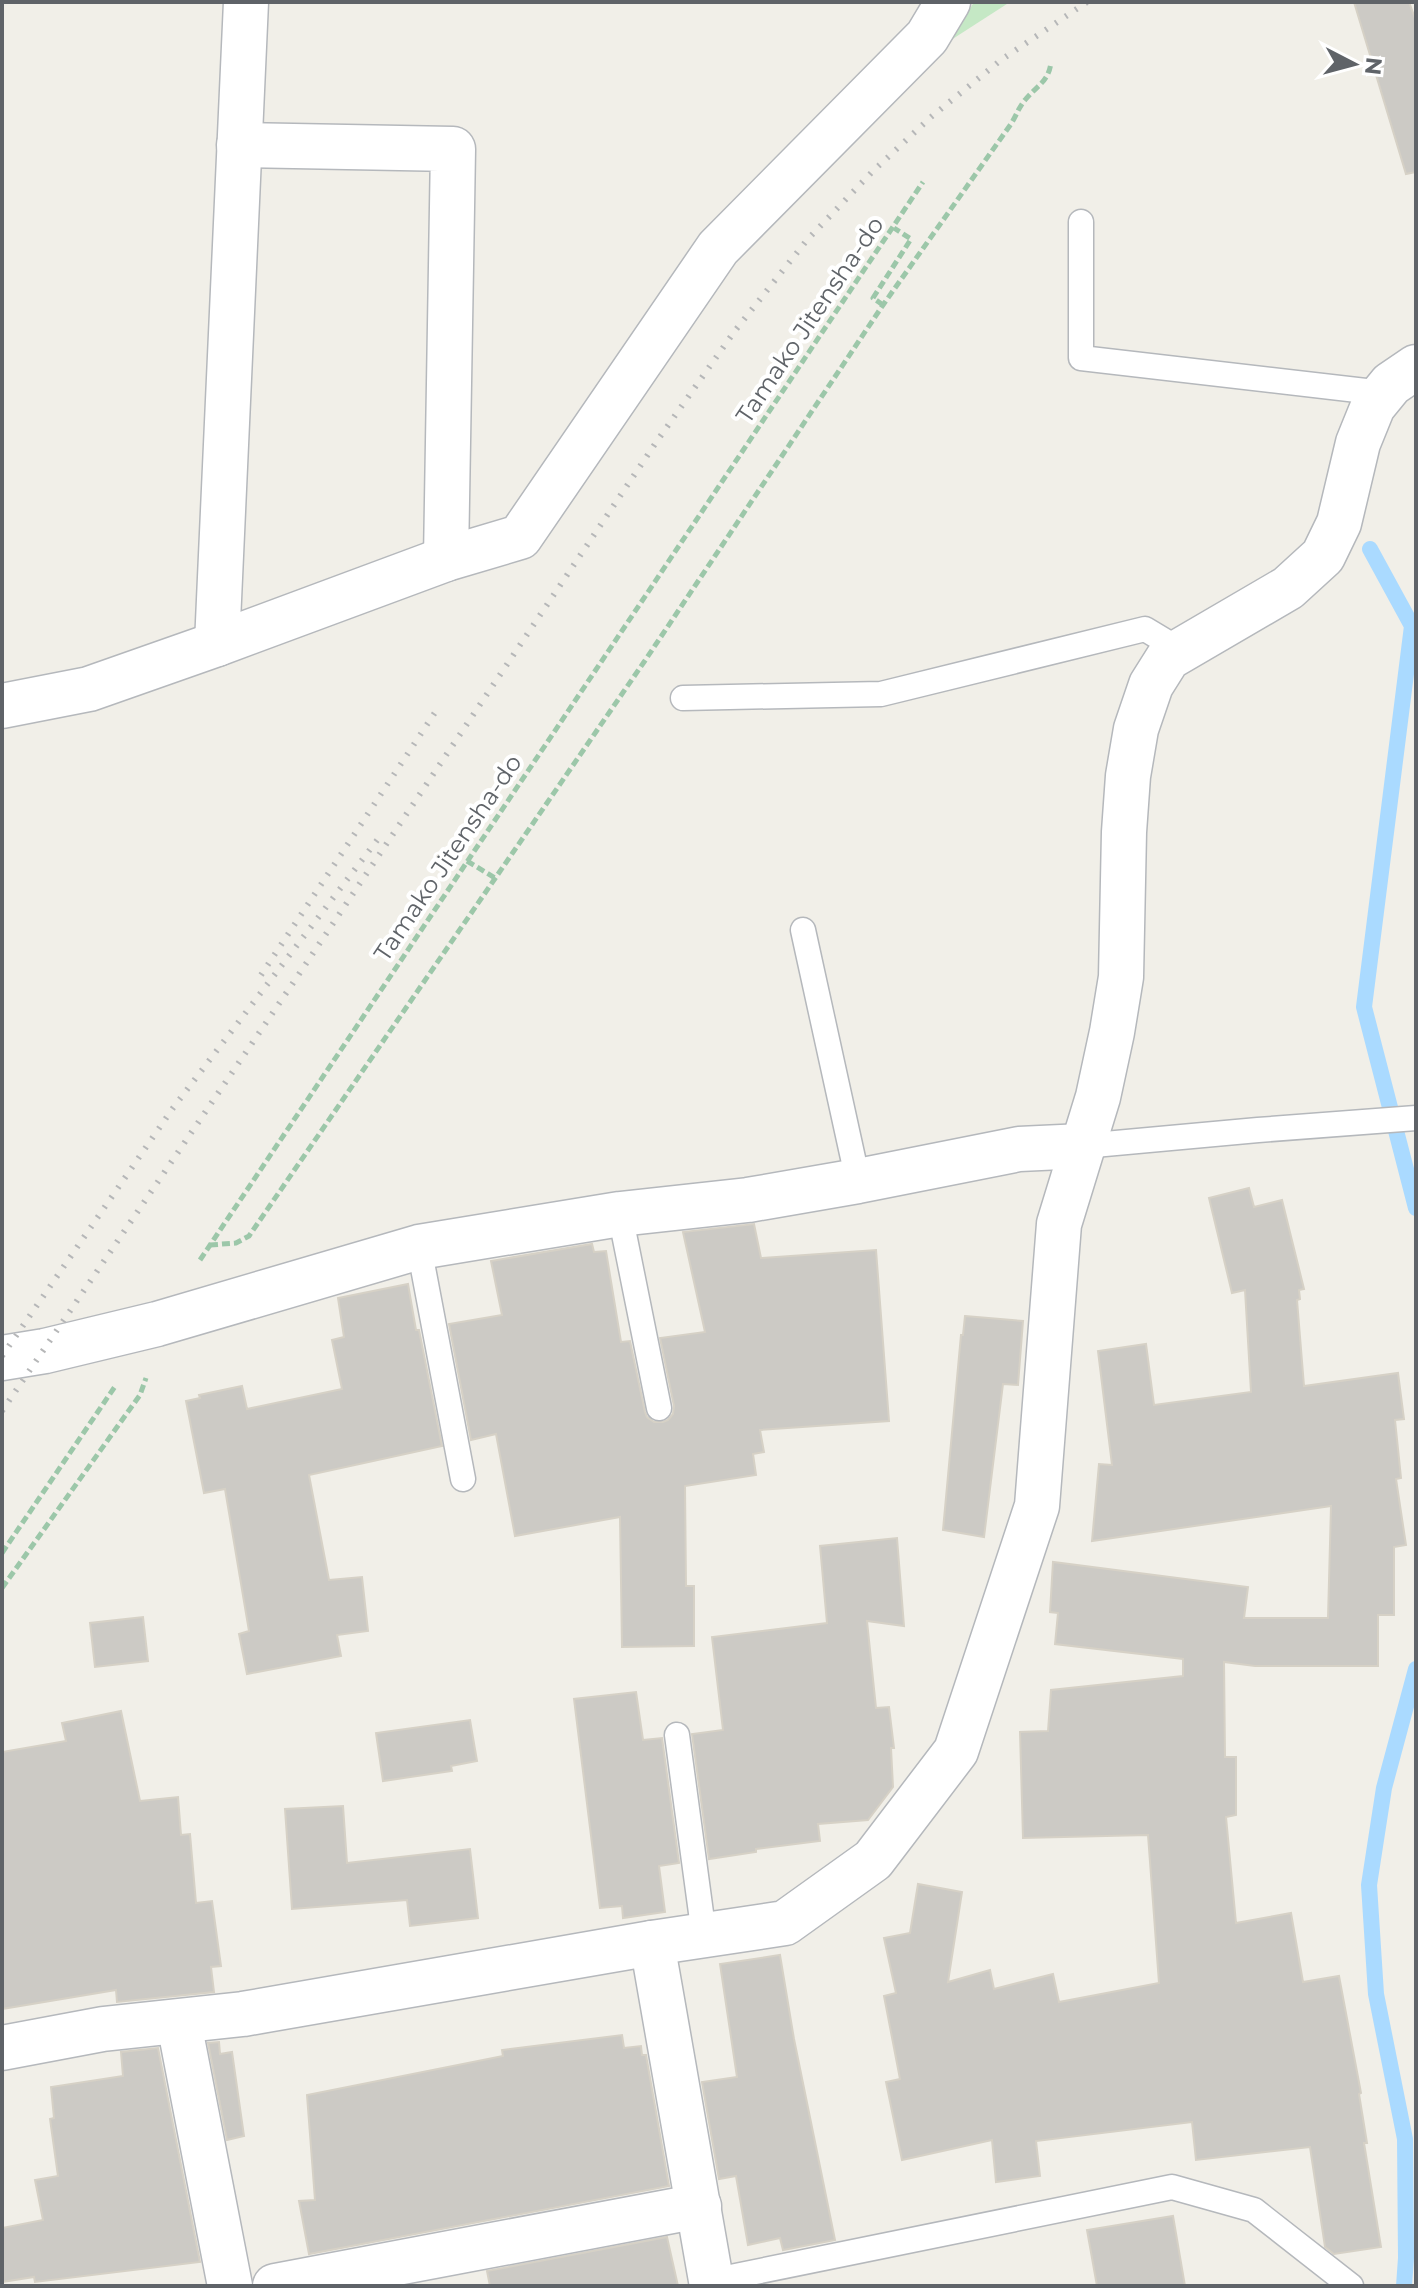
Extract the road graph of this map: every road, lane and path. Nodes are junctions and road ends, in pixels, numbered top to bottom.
1 (246, 2) edge
2 (948, 2) edge
3 (1051, 62) dead end
4 (239, 145) junction
5 (923, 182) dead end
6 (1081, 222) dead end
7 (894, 228) junction
8 (883, 305) junction
9 (1400, 380) edge
10 (446, 559) junction
11 (217, 644) junction
12 (1180, 650) junction
13 (683, 698) dead end
14 (2, 706) edge
15 (467, 861) junction
16 (495, 878) junction
17 (803, 930) dead end
18 (1412, 1118) edge
19 (1083, 1146) junction
20 (858, 1181) junction
21 (620, 1214) junction
22 (210, 1245) junction
23 (419, 1247) junction
24 (149, 1336) junction
25 (2, 1358) edge
26 (659, 1408) dead end
27 (463, 1479) dead end
28 (2, 1553) edge
29 (2, 1588) edge
30 (677, 1735) dead end
31 (704, 1935) junction
32 (652, 1943) junction
33 (179, 2023) junction
34 (2, 2048) edge
35 (699, 2206) junction
36 (712, 2283) edge
37 (230, 2286) edge
38 (275, 2286) edge
39 (1351, 2286) edge

1 - 4 street
2 - 10 street
3 - 8 path
4 - 10 street
4 - 11 street
5 - 7 path, Tamako Jitensha-do
6 - 9 lane
7 - 8 path
7 - 15 path, Tamako Jitensha-do
8 - 16 path
9 - 12 street
10 - 11 street
11 - 14 street
12 - 13 lane
12 - 19 street
15 - 16 path
15 - 22 path, Tamako Jitensha-do
16 - 22 path
17 - 20 lane
18 - 19 lane
19 - 20 street
19 - 31 street
20 - 21 street
21 - 23 street
21 - 26 lane
22 - 24 path, Tamako Jitensha-do
23 - 24 street
23 - 27 lane
24 - 25 street
24 - 28 path, Tamako Jitensha-do
24 - 29 path
30 - 31 lane
31 - 32 street
32 - 33 street
32 - 35 street
33 - 34 street
33 - 37 street
35 - 36 street
35 - 38 street
36 - 39 lane

